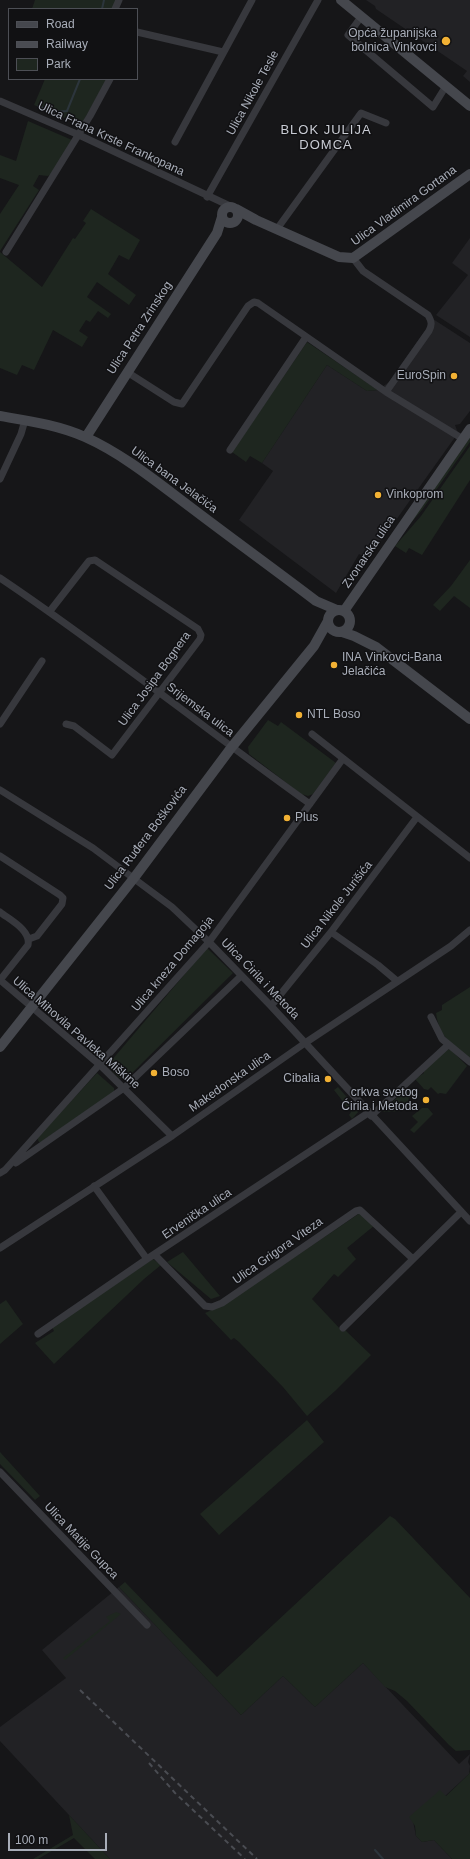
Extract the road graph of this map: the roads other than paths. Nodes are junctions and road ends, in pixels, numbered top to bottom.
1 (252, 0) edge
2 (318, 0) edge
3 (341, 0) edge
4 (361, 17) junction
5 (138, 32) edge
6 (223, 52) junction
7 (109, 80) edge
8 (446, 86) junction
9 (0, 101) edge
10 (470, 106) edge
11 (386, 122) dead end
12 (79, 135) junction
13 (175, 142) dead end
14 (470, 174) edge
15 (210, 198) junction
16 (233, 208) junction
17 (227, 219) junction
18 (256, 220) junction
19 (277, 229) junction
20 (6, 252) dead end
21 (353, 258) junction
22 (306, 337) junction
23 (127, 372) junction
24 (386, 392) junction
25 (0, 416) edge
26 (25, 420) junction
27 (470, 429) edge
28 (86, 438) junction
29 (463, 439) junction
30 (230, 450) dead end
31 (0, 479) edge
32 (0, 578) edge
33 (316, 601) junction
34 (50, 611) junction
35 (341, 611) junction
36 (328, 619) junction
37 (350, 621) junction
38 (340, 632) junction
39 (314, 646) junction
40 (376, 647) junction
41 (42, 661) dead end
42 (160, 693) junction
43 (470, 719) edge
44 (0, 724) edge
45 (66, 724) dead end
46 (312, 734) dead end
47 (231, 748) junction
48 (342, 760) junction
49 (0, 790) edge
50 (310, 804) junction
51 (417, 817) junction
52 (0, 856) edge
53 (470, 858) edge
54 (134, 878) junction
55 (0, 912) edge
56 (470, 930) edge
57 (331, 932) junction
58 (29, 939) junction
59 (209, 942) junction
60 (241, 976) junction
61 (0, 980) edge
62 (397, 981) junction
63 (271, 1006) junction
64 (32, 1008) junction
65 (431, 1017) dead end
66 (305, 1043) junction
67 (448, 1045) junction
68 (0, 1047) edge
69 (470, 1062) edge
70 (100, 1065) junction
71 (124, 1088) junction
72 (370, 1114) junction
73 (172, 1136) junction
74 (3, 1171) edge
75 (94, 1186) junction
76 (461, 1212) junction
77 (470, 1221) edge
78 (0, 1248) edge
79 (155, 1255) junction
80 (147, 1259) junction
81 (413, 1259) junction
82 (343, 1328) dead end
83 (38, 1334) dead end
84 (0, 1472) edge
85 (147, 1625) dead end

1 - 6 street
2 - 15 street, Ulica Nikole Tesle
3 - 4 main road
4 - 8 main road
4 - 8 street
5 - 6 street
6 - 13 street
7 - 12 street
8 - 10 main road
9 - 12 street, Ulica Frana Krste Frankopana
11 - 19 street
12 - 15 street, Ulica Frana Krste Frankopana
12 - 20 street
14 - 21 main road, Ulica Vladimira Gortana
15 - 16 street, Ulica Frana Krste Frankopana
15 - 17 street
16 - 17 main road
16 - 17 main road, Ulica Petra Zrinskog
16 - 18 main road
17 - 18 main road
17 - 23 main road, Ulica Petra Zrinskog
18 - 19 main road
19 - 21 main road
21 - 24 street
22 - 23 street
22 - 24 street
22 - 30 street
23 - 28 main road, Ulica Petra Zrinskog
24 - 29 street
25 - 26 main road, Ulica bana Jelačića
26 - 28 main road, Ulica bana Jelačića
26 - 31 street
27 - 29 main road, Zvonarska ulica
28 - 33 main road, Ulica bana Jelačića
29 - 35 main road, Zvonarska ulica
32 - 34 street, Srijemska ulica
33 - 35 main road, Ulica bana Jelačića
33 - 36 main road, Ulica bana Jelačića
34 - 42 street, Srijemska ulica
34 - 42 street, Ulica Josipa Bognera
35 - 36 main road
35 - 37 main road, Ulica bana Jelačića
36 - 38 main road, Ulica bana Jelačića
36 - 39 main road, Ulica Ruđera Boškovića
37 - 38 main road
37 - 40 main road, Ulica bana Jelačića
38 - 39 main road, Ulica Ruđera Boškovića
38 - 40 main road, Ulica bana Jelačića
39 - 47 main road, Ulica Ruđera Boškovića
40 - 43 main road, Ulica bana Jelačića
41 - 44 street
42 - 45 street, Ulica Josipa Bognera
42 - 47 street, Srijemska ulica
46 - 48 street
47 - 50 street, Srijemska ulica
47 - 54 main road, Ulica Ruđera Boškovića
48 - 50 street, Ulica kneza Domagoja
48 - 51 street
49 - 54 street, Ulica Ćirila i Metoda
50 - 59 street, Ulica kneza Domagoja
51 - 53 street
51 - 57 street, Ulica Nikole Jurišića
52 - 58 street, Ulica Mihovila Pavleka Miškine
54 - 59 street, Ulica Ćirila i Metoda
54 - 64 main road, Ulica Ruđera Boškovića
55 - 58 street
56 - 62 street, Makedonska ulica
57 - 62 street
57 - 63 street, Ulica Nikole Jurišića
58 - 61 street, Ulica Mihovila Pavleka Miškine
59 - 60 street, Ulica Ćirila i Metoda
59 - 70 street, Ulica kneza Domagoja
60 - 63 street, Ulica Ćirila i Metoda
60 - 71 street, Ulica kneza Domagoja
61 - 64 street, Ulica Mihovila Pavleka Miškine
62 - 66 street, Makedonska ulica
63 - 66 street, Ulica Ćirila i Metoda
64 - 68 main road, Ulica Ruđera Boškovića
64 - 70 street, Ulica Mihovila Pavleka Miškine
65 - 67 street
66 - 72 street, Ulica Ćirila i Metoda
66 - 73 street, Makedonska ulica
67 - 69 street
67 - 72 street, Ervenička ulica
70 - 71 street, Ulica Mihovila Pavleka Miškine
70 - 74 street, Ulica kneza Domagoja
71 - 73 street, Ulica Mihovila Pavleka Miškine
71 - 74 street, Ulica kneza Domagoja
72 - 76 street, Ulica Ćirila i Metoda
72 - 79 street, Ervenička ulica
73 - 75 street, Makedonska ulica
75 - 78 street, Makedonska ulica
75 - 80 street
76 - 77 street, Ulica Ćirila i Metoda
76 - 81 street
79 - 80 street, Ervenička ulica
79 - 81 street, Ulica Grigora Viteza
80 - 83 street, Ervenička ulica
81 - 82 street
84 - 85 street, Ulica Matije Gupca

